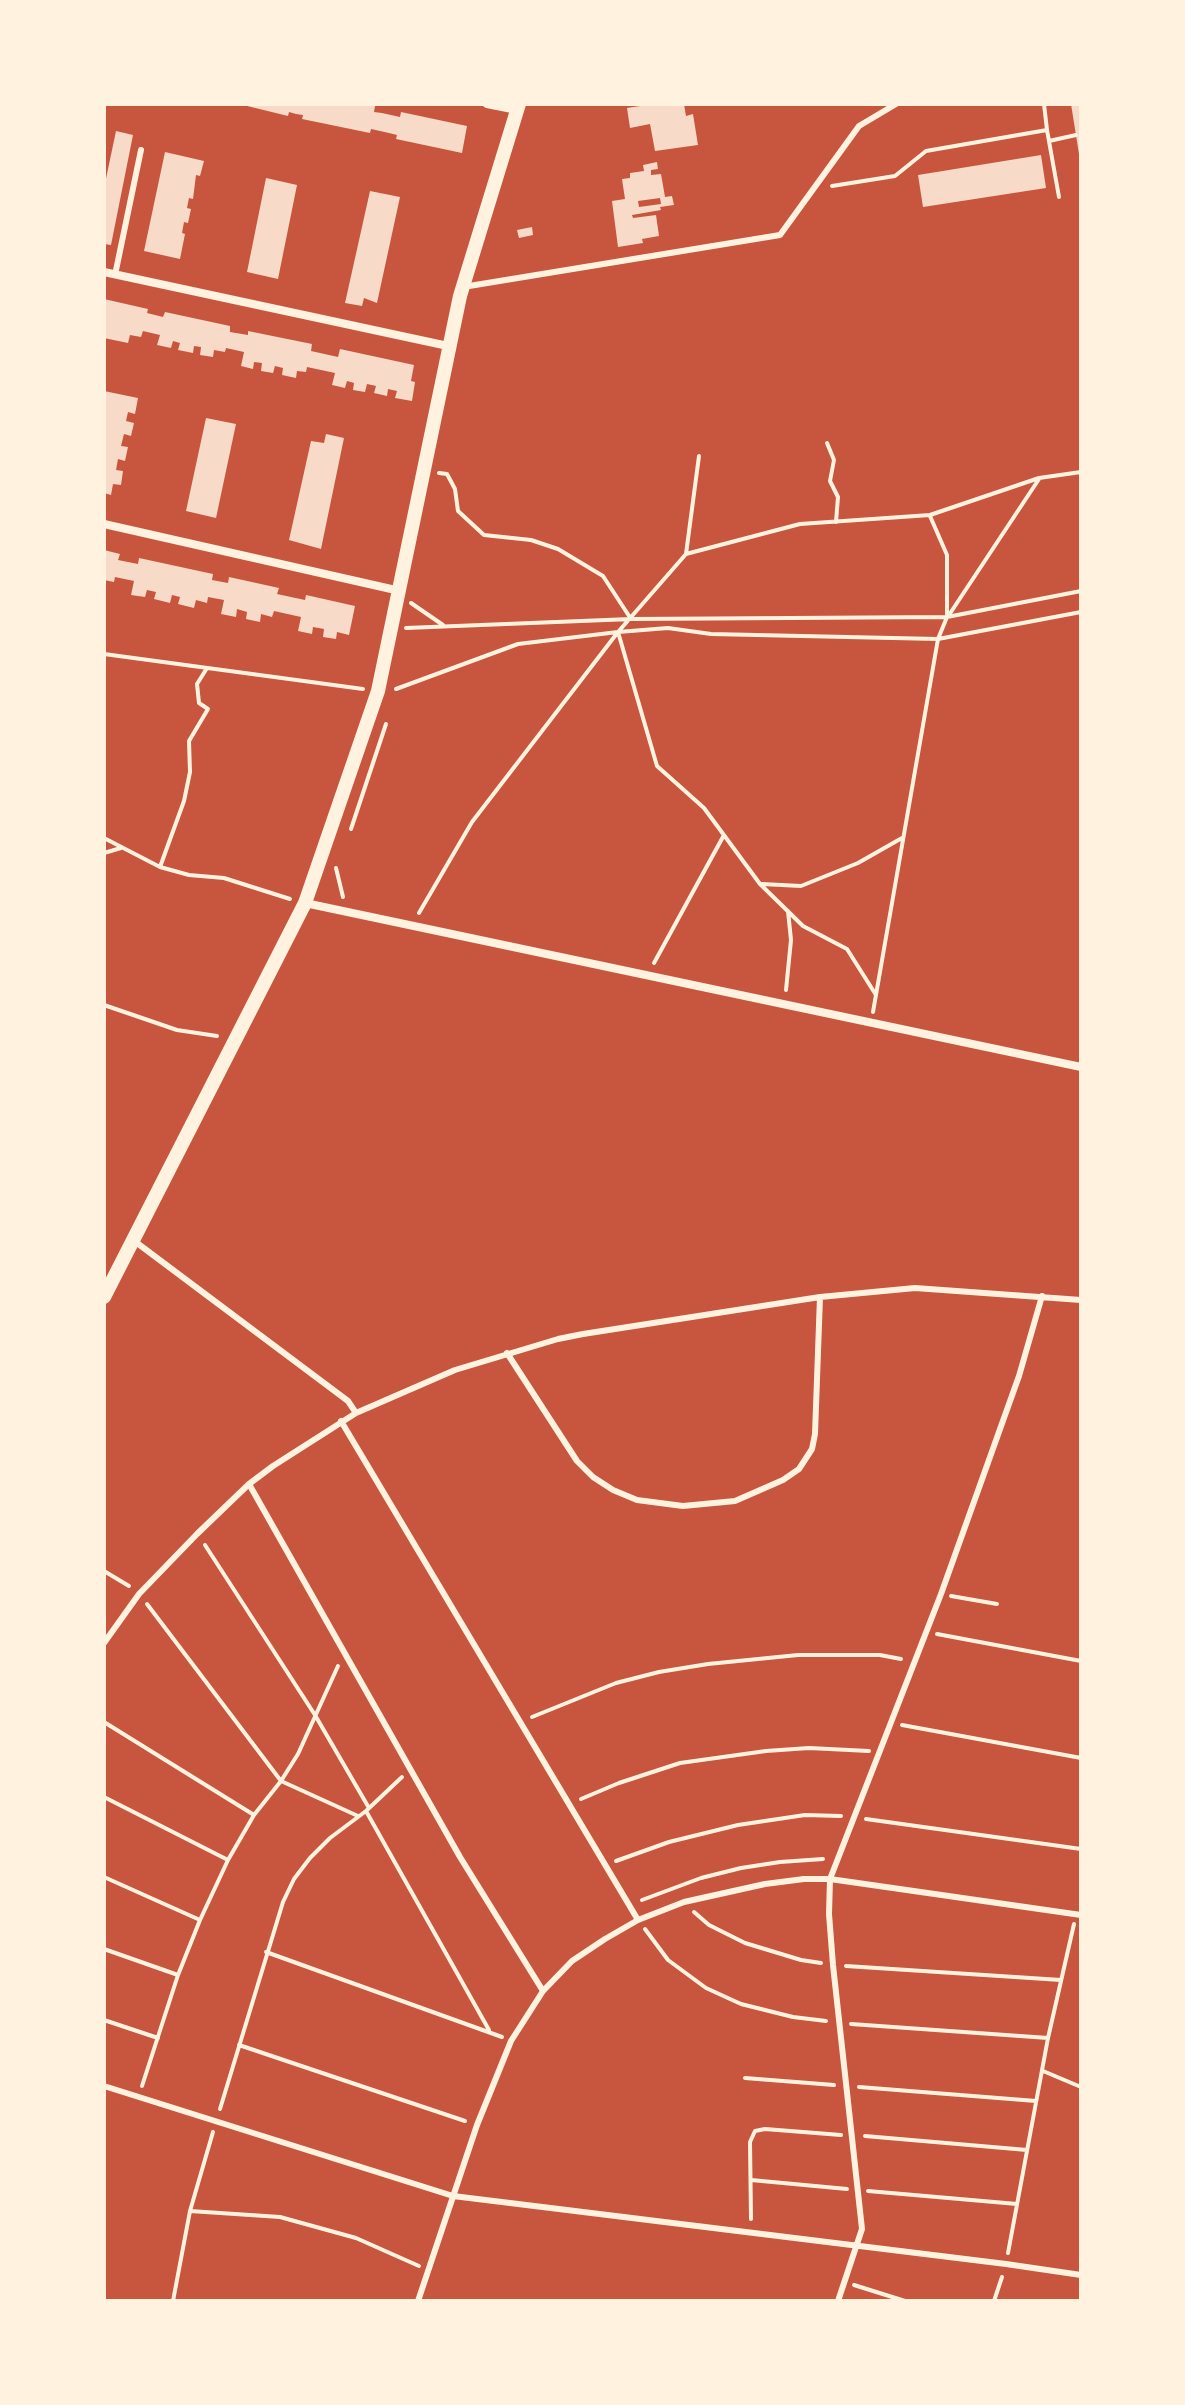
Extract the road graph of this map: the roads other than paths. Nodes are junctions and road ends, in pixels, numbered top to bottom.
1 (487, 104) edge
2 (896, 104) edge
3 (518, 107) edge
4 (141, 150) dead end
5 (104, 272) edge
6 (115, 275) junction
7 (463, 287) junction
8 (448, 346) junction
9 (104, 524) edge
10 (400, 593) junction
11 (305, 903) junction
12 (1081, 1067) edge
13 (133, 1240) junction
14 (1042, 1296) junction
15 (104, 1297) edge
16 (820, 1297) junction
17 (1081, 1300) edge
18 (507, 1353) junction
19 (356, 1413) junction
20 (341, 1421) junction
21 (249, 1484) junction
22 (104, 1643) edge
23 (830, 1879) junction
24 (1079, 1915) edge
25 (638, 1920) junction
26 (543, 1991) junction
27 (104, 2086) edge
28 (453, 2196) junction
29 (857, 2247) junction
30 (1081, 2275) edge
31 (418, 2301) edge
32 (838, 2301) edge

1 - 3 street
2 - 7 lane
3 - 7 street
4 - 6 lane
5 - 6 street
6 - 8 street
7 - 8 street
8 - 10 street
9 - 10 street
10 - 11 street
11 - 12 street
11 - 13 street
13 - 15 street
13 - 19 lane
14 - 16 lane
14 - 17 lane
14 - 23 lane
16 - 18 lane
16 - 18 lane
18 - 19 lane
19 - 20 lane
20 - 21 lane
20 - 25 lane
21 - 22 lane
21 - 26 lane
23 - 24 lane
23 - 25 lane
23 - 29 lane
25 - 26 lane
26 - 28 lane
27 - 28 lane
28 - 29 lane
28 - 31 lane
29 - 30 lane
29 - 32 lane

